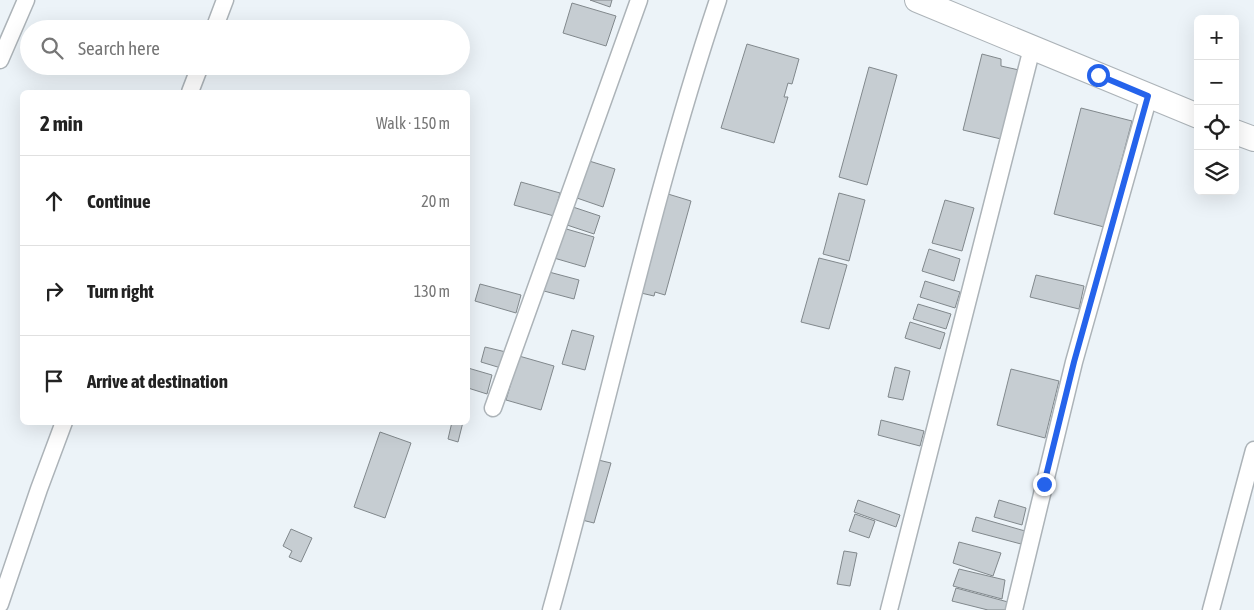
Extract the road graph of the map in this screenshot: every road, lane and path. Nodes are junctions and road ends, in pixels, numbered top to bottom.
1 (26, 0) edge
2 (226, 0) edge
3 (638, 0) edge
4 (718, 0) edge
5 (916, 0) edge
6 (218, 20) edge
7 (1032, 48) junction
8 (0, 60) edge
9 (197, 75) edge
10 (191, 90) edge
11 (1148, 96) junction
12 (1194, 114) edge
13 (1239, 133) edge
14 (1254, 139) edge
15 (493, 408) dead end
16 (63, 425) edge
17 (1254, 450) edge
18 (0, 604) edge
19 (551, 610) edge
20 (889, 610) edge
21 (1014, 610) edge
22 (1212, 610) edge

1 - 8 street
2 - 6 street
3 - 15 street
4 - 19 street
5 - 7 main road
7 - 11 main road
7 - 20 street
9 - 10 street
11 - 12 main road
11 - 21 street
13 - 14 main road
16 - 18 street
17 - 22 street

